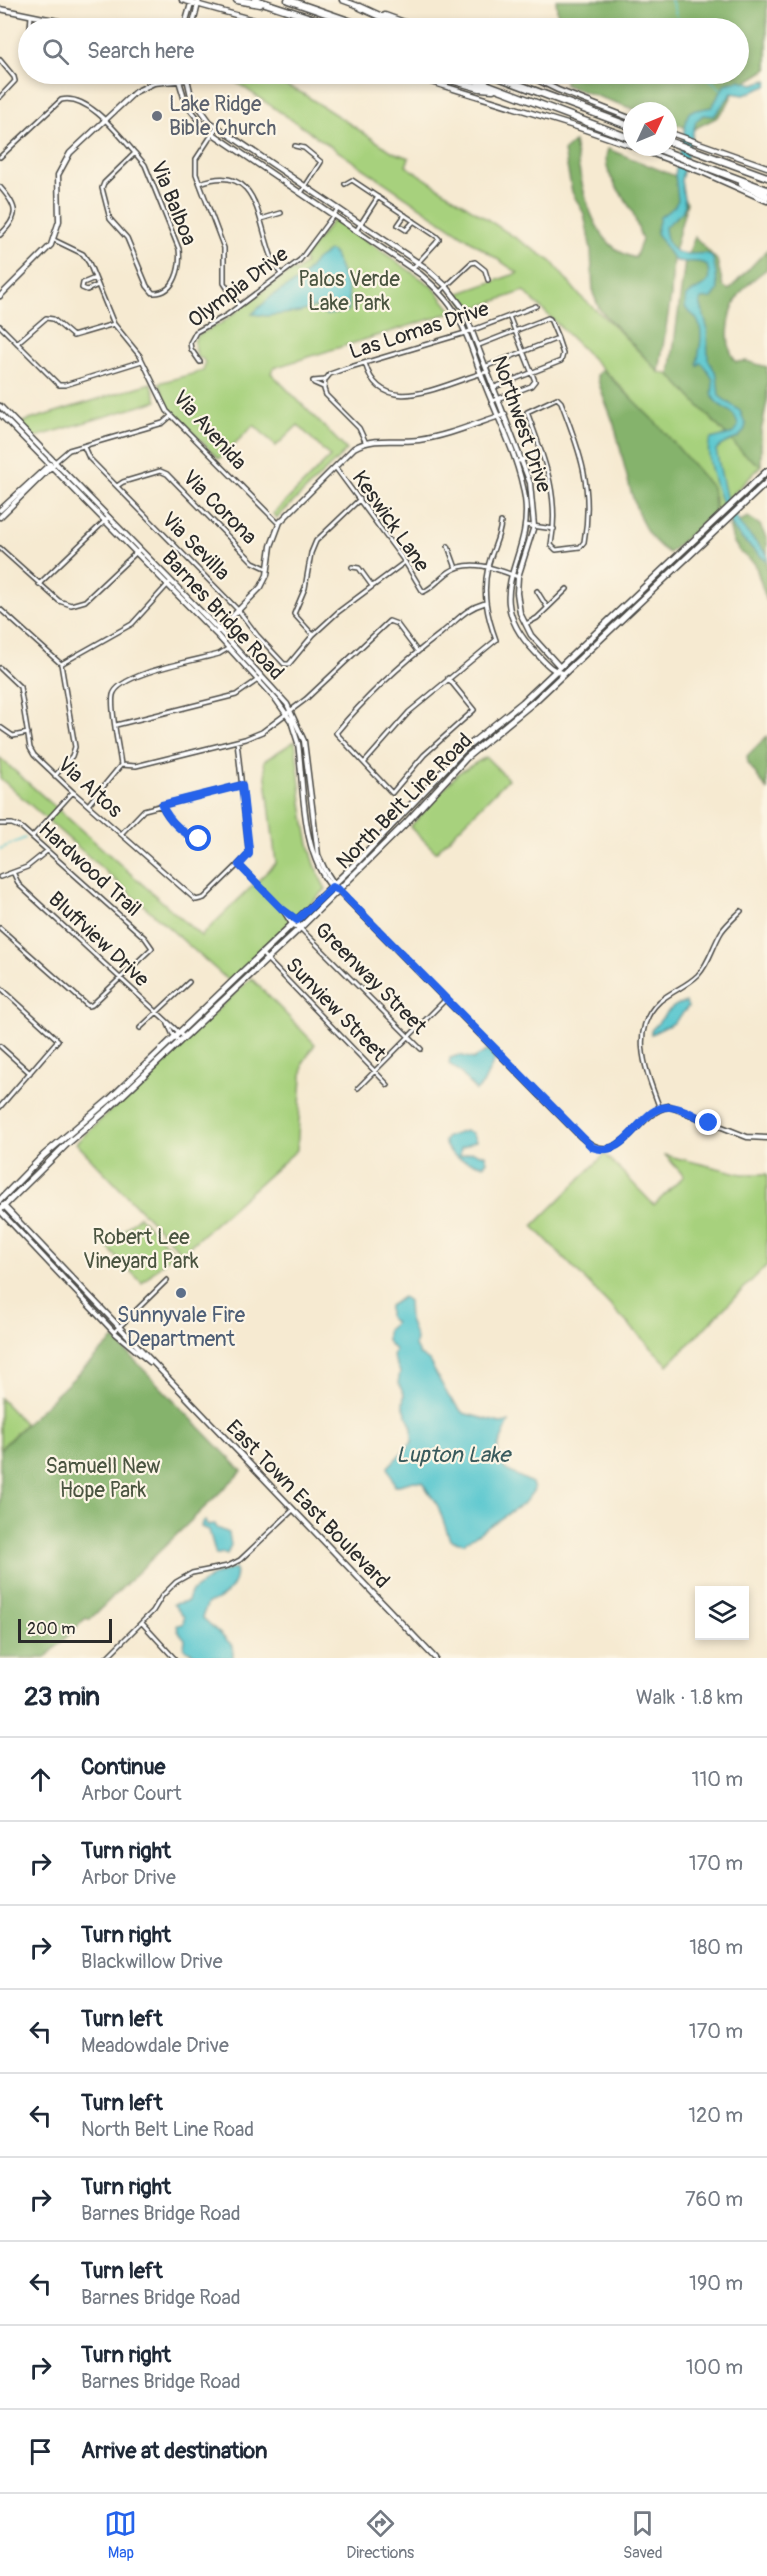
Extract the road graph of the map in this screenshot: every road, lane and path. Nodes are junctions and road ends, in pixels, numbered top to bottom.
1 (182, 0) edge
2 (199, 0) edge
3 (237, 0) edge
4 (256, 0) edge
5 (288, 0) edge
6 (342, 0) edge
7 (192, 2) edge
8 (198, 6) junction
9 (360, 6) junction
10 (0, 9) edge
11 (286, 10) junction
12 (31, 16) joint
13 (41, 18) edge
14 (187, 18) edge
15 (195, 18) edge
16 (253, 18) edge
17 (310, 18) edge
18 (340, 18) edge
19 (385, 18) edge
20 (393, 18) edge
21 (0, 60) edge
22 (159, 84) edge
23 (180, 84) edge
24 (188, 84) edge
25 (440, 84) edge
26 (466, 84) edge
27 (485, 84) edge
28 (517, 84) edge
29 (522, 84) edge
30 (548, 84) edge
31 (498, 89) junction
32 (536, 91) junction
33 (0, 97) edge
34 (623, 116) edge
35 (104, 120) junction
36 (578, 123) junction
37 (623, 124) edge
38 (217, 127) junction
39 (212, 134) junction
40 (677, 135) edge
41 (619, 138) junction
42 (623, 138) edge
43 (623, 141) edge
44 (677, 144) edge
45 (296, 146) dead end
46 (135, 153) junction
47 (670, 156) edge
48 (0, 157) edge
49 (767, 167) edge
50 (706, 170) junction
51 (723, 174) junction
52 (767, 177) edge
53 (200, 183) junction
54 (345, 184) dead end
55 (0, 187) edge
56 (306, 187) junction
57 (767, 190) edge
58 (301, 193) junction
59 (767, 196) edge
60 (378, 197) junction
61 (767, 201) edge
62 (338, 209) junction
63 (281, 213) dead end
64 (405, 215) junction
65 (333, 216) junction
66 (261, 219) junction
67 (414, 221) junction
68 (360, 224) junction
69 (356, 231) junction
70 (0, 235) edge
71 (54, 240) junction
72 (417, 262) junction
73 (412, 269) junction
74 (282, 274) junction
75 (95, 278) junction
76 (488, 280) dead end
77 (98, 285) junction
78 (446, 286) junction
79 (440, 292) junction
80 (0, 296) edge
81 (239, 306) junction
82 (536, 306) dead end
83 (509, 316) junction
84 (114, 324) junction
85 (0, 326) edge
86 (473, 330) junction
87 (515, 331) junction
88 (465, 333) junction
89 (558, 338) junction
90 (16, 344) junction
91 (479, 345) junction
92 (523, 352) junction
93 (142, 361) junction
94 (200, 362) dead end
95 (365, 363) junction
96 (487, 366) junction
97 (489, 372) junction
98 (532, 373) junction
99 (480, 374) junction
100 (325, 380) junction
101 (323, 387) junction
102 (495, 387) junction
103 (499, 398) junction
104 (491, 401) junction
105 (0, 406) edge
106 (0, 414) edge
107 (505, 414) junction
108 (171, 416) junction
109 (497, 417) junction
110 (366, 443) junction
111 (84, 447) junction
112 (542, 453) junction
113 (522, 460) junction
114 (515, 463) junction
115 (52, 464) junction
116 (335, 466) junction
117 (767, 471) edge
118 (767, 482) edge
119 (117, 487) junction
120 (360, 500) junction
121 (0, 510) edge
122 (0, 517) edge
123 (107, 519) junction
124 (501, 522) dead end
125 (279, 524) junction
126 (525, 525) junction
127 (534, 526) junction
128 (554, 529) junction
129 (448, 546) dead end
130 (0, 548) edge
131 (138, 551) junction
132 (405, 562) junction
133 (352, 567) dead end
134 (456, 568) junction
135 (488, 568) junction
136 (268, 569) junction
137 (511, 574) junction
138 (518, 577) junction
139 (655, 577) junction
140 (660, 582) junction
141 (170, 583) junction
142 (39, 584) junction
143 (372, 586) junction
144 (567, 589) dead end
145 (537, 591) dead end
146 (485, 603) junction
147 (548, 608) junction
148 (0, 609) edge
149 (239, 611) junction
150 (524, 625) junction
151 (217, 632) junction
152 (313, 635) junction
153 (590, 645) junction
154 (230, 646) junction
155 (417, 651) junction
156 (61, 664) junction
157 (560, 666) junction
158 (0, 668) edge
159 (555, 672) junction
160 (563, 673) junction
161 (260, 678) junction
162 (448, 678) junction
163 (289, 712) junction
164 (116, 725) junction
165 (0, 727) edge
166 (28, 733) junction
167 (237, 741) junction
168 (462, 751) junction
169 (467, 757) junction
170 (364, 763) junction
171 (121, 765) junction
172 (55, 776) junction
173 (242, 785) junction
174 (72, 792) junction
175 (88, 805) junction
176 (162, 805) junction
177 (0, 824) edge
178 (391, 833) junction
179 (121, 834) junction
180 (32, 837) junction
181 (199, 839) dead end
182 (47, 851) junction
183 (239, 865) junction
184 (14, 874) junction
185 (0, 877) edge
186 (335, 887) junction
187 (741, 911) dead end
188 (295, 923) junction
189 (0, 928) edge
190 (300, 928) junction
191 (264, 956) junction
192 (122, 978) junction
193 (189, 982) dead end
194 (0, 987) edge
195 (446, 999) junction
196 (205, 1008) junction
197 (156, 1013) junction
198 (210, 1013) junction
199 (140, 1028) dead end
200 (177, 1034) junction
201 (409, 1037) junction
202 (182, 1040) junction
203 (0, 1046) edge
204 (421, 1049) dead end
205 (375, 1071) junction
206 (31, 1073) junction
207 (388, 1084) dead end
208 (358, 1088) dead end
209 (123, 1092) junction
210 (0, 1106) edge
211 (660, 1109) junction
212 (767, 1138) edge
213 (41, 1158) junction
214 (46, 1164) junction
215 (1, 1205) edge
216 (50, 1254) junction
217 (45, 1260) junction
218 (167, 1280) dead end
219 (82, 1287) junction
220 (77, 1293) junction
221 (120, 1325) junction
222 (114, 1332) junction
223 (160, 1370) junction
224 (293, 1510) junction
225 (142, 1623) junction
226 (106, 1658) edge
227 (174, 1658) edge
228 (435, 1658) edge

1 - 7 main road
2 - 8 main road
3 - 11 highway
4 - 11 highway
5 - 18 highway
6 - 9 main road
7 - 8 main road
7 - 14 main road
8 - 15 main road
8 - 16 main road
9 - 19 highway
9 - 20 main road
10 - 12 main road
11 - 17 highway
12 - 13 main road
21 - 33 street
22 - 35 main road
23 - 39 main road, Northwest Drive
24 - 38 main road, Northwest Drive
25 - 36 main road
26 - 31 highway
27 - 31 highway
28 - 32 highway
29 - 32 highway
30 - 34 main road
31 - 36 highway
32 - 37 highway
35 - 46 street, Via Balboa
35 - 48 street, Via Balboa
35 - 71 main road
36 - 41 highway
38 - 39 street
38 - 56 main road, Northwest Drive
39 - 53 street
39 - 58 main road, Northwest Drive
40 - 49 main road
41 - 42 highway
41 - 43 main road
44 - 52 highway
45 - 56 street
46 - 46 street, Via Balboa
47 - 50 highway
50 - 51 highway
50 - 61 main road
51 - 57 highway
51 - 59 highway
53 - 66 street
53 - 81 street
54 - 60 street
55 - 70 street
56 - 58 street
56 - 62 main road, Northwest Drive
58 - 65 main road, Northwest Drive
60 - 64 street
60 - 68 street
62 - 65 street, Olympia Drive
62 - 68 main road, Northwest Drive
63 - 66 street
64 - 67 street
64 - 67 street
65 - 69 main road, Northwest Drive
65 - 74 street, Olympia Drive
66 - 74 street
67 - 72 street
68 - 69 street
68 - 72 main road, Northwest Drive
69 - 73 main road, Northwest Drive
71 - 75 street, Via Avenida
71 - 80 main road
72 - 73 street
72 - 78 main road, Northwest Drive
73 - 79 main road, Northwest Drive
74 - 81 street, Olympia Drive
75 - 77 street, Via Avenida
75 - 77 street
76 - 78 street
77 - 84 street, Via Avenida
78 - 79 street
78 - 86 main road, Northwest Drive
79 - 88 main road, Northwest Drive
81 - 94 street, Olympia Drive
82 - 83 street, Las Lomas Drive
83 - 86 street, Las Lomas Drive
83 - 87 street
84 - 90 street
84 - 93 street, Via Avenida
85 - 90 street
86 - 88 street, Las Lomas Drive
86 - 91 main road, Northwest Drive
87 - 89 street
87 - 91 street
87 - 92 street
88 - 95 street, Las Lomas Drive
88 - 99 main road, Northwest Drive
89 - 92 street
89 - 98 street
90 - 93 street
91 - 96 main road, Northwest Drive
92 - 96 street
92 - 98 street
93 - 108 street, Via Avenida
95 - 99 street
95 - 100 street, Las Lomas Drive
96 - 97 main road, Northwest Drive
97 - 99 street
97 - 102 main road, Northwest Drive
98 - 102 street
98 - 103 street
99 - 104 main road, Northwest Drive
100 - 101 street
100 - 101 street, Las Lomas Drive
101 - 110 street
102 - 103 main road, Northwest Drive
103 - 104 street
103 - 107 main road, Northwest Drive
104 - 109 main road, Northwest Drive
105 - 115 main road, Barnes Bridge Road
106 - 115 main road, Barnes Bridge Road
107 - 109 main road
107 - 113 main road, Northwest Drive
108 - 111 street
108 - 125 street, Via Avenida
109 - 110 main road
109 - 114 main road, Northwest Drive
110 - 116 main road
111 - 115 street
111 - 119 street, Via Sevilla
112 - 113 street
112 - 128 street
112 - 128 street
113 - 114 street
113 - 127 main road, Northwest Drive
114 - 126 main road, Northwest Drive
115 - 121 main road
115 - 122 main road
115 - 123 main road, Barnes Bridge Road
116 - 120 street, Keswick Lane
116 - 125 main road
117 - 139 main road, North Belt Line Road
118 - 140 main road, North Belt Line Road
119 - 136 street, Via Corona
119 - 149 street, Via Sevilla
120 - 132 street, Keswick Lane
120 - 152 street
123 - 131 main road, Barnes Bridge Road
123 - 142 street
124 - 135 street
125 - 136 main road
126 - 127 street
126 - 137 main road, Northwest Drive
127 - 128 street
127 - 138 main road, Northwest Drive
129 - 134 street
130 - 142 street
131 - 141 main road, Barnes Bridge Road
131 - 142 street
132 - 134 street, Keswick Lane
132 - 143 street
133 - 143 street
134 - 135 street
135 - 137 street
135 - 146 street
136 - 149 main road
137 - 138 street
137 - 159 main road, Northwest Drive
138 - 150 main road, Northwest Drive
139 - 140 main road
139 - 153 main road, North Belt Line Road
140 - 153 main road, North Belt Line Road
141 - 151 main road, Barnes Bridge Road
141 - 156 street
143 - 152 street
144 - 147 street
145 - 147 street
146 - 155 street
146 - 162 street
147 - 150 street
148 - 156 street
149 - 151 main road
149 - 152 street, Via Sevilla
150 - 157 main road, Northwest Drive
151 - 154 main road, Barnes Bridge Road
153 - 157 main road, North Belt Line Road
153 - 160 main road, North Belt Line Road
154 - 161 main road, Barnes Bridge Road
154 - 164 street
155 - 163 street
155 - 170 street
156 - 172 street
157 - 159 main road, North Belt Line Road
157 - 160 main road, Northwest Drive
158 - 166 street, Via Altos
159 - 160 main road
159 - 168 main road, North Belt Line Road
160 - 169 main road, North Belt Line Road
161 - 163 main road, Barnes Bridge Road
161 - 164 street
162 - 170 street
162 - 170 street
163 - 167 street
163 - 186 main road, Barnes Bridge Road
164 - 171 street
165 - 166 street
166 - 172 street, Via Altos
167 - 171 street
167 - 173 street
168 - 169 main road
168 - 178 main road, North Belt Line Road
169 - 178 main road, North Belt Line Road
171 - 175 street
172 - 174 street, Via Altos
173 - 176 street
173 - 183 street
174 - 175 street, Via Altos
174 - 180 street
175 - 179 street, Via Altos
176 - 179 street
176 - 181 street
177 - 180 street, Hardwood Trail
178 - 186 main road, North Belt Line Road
179 - 183 street, Via Altos
180 - 182 street, Hardwood Trail
182 - 184 street
182 - 192 street, Hardwood Trail
183 - 188 street
184 - 185 street
184 - 192 street, Bluffview Drive
186 - 188 main road, North Belt Line Road
186 - 190 main road, North Belt Line Road
186 - 195 main road, Barnes Bridge Road
187 - 211 street
188 - 190 street
188 - 191 main road, North Belt Line Road
189 - 192 street
190 - 191 main road, North Belt Line Road
190 - 201 street, Greenway Street
191 - 196 main road, North Belt Line Road
191 - 198 main road, North Belt Line Road
191 - 205 street, Sunview Street
192 - 197 street, Bluffview Drive
193 - 197 street
194 - 206 street
195 - 201 street
195 - 211 main road, Barnes Bridge Road
196 - 198 main road
196 - 200 main road, North Belt Line Road
197 - 199 street
197 - 200 street, Bluffview Drive
198 - 202 main road, North Belt Line Road
200 - 202 street, Bluffview Drive
200 - 209 main road, North Belt Line Road
201 - 204 street, Greenway Street
201 - 205 street
202 - 209 main road, North Belt Line Road
203 - 206 street
205 - 207 street, Sunview Street
205 - 208 street
206 - 210 street
209 - 213 main road, North Belt Line Road
209 - 214 main road, North Belt Line Road
211 - 212 main road
213 - 214 main road
213 - 215 main road, North Belt Line Road
214 - 215 main road, North Belt Line Road
215 - 216 main road, East Town East Boulevard
215 - 217 main road, East Town East Boulevard
216 - 217 main road
216 - 219 main road, East Town East Boulevard
217 - 220 main road, East Town East Boulevard
218 - 221 street
219 - 220 main road
219 - 221 main road, East Town East Boulevard
220 - 222 main road, East Town East Boulevard
221 - 222 street
221 - 223 main road, East Town East Boulevard
222 - 223 main road, East Town East Boulevard
223 - 224 main road, East Town East Boulevard
224 - 225 street
224 - 228 main road, East Town East Boulevard
225 - 226 street
225 - 227 street

